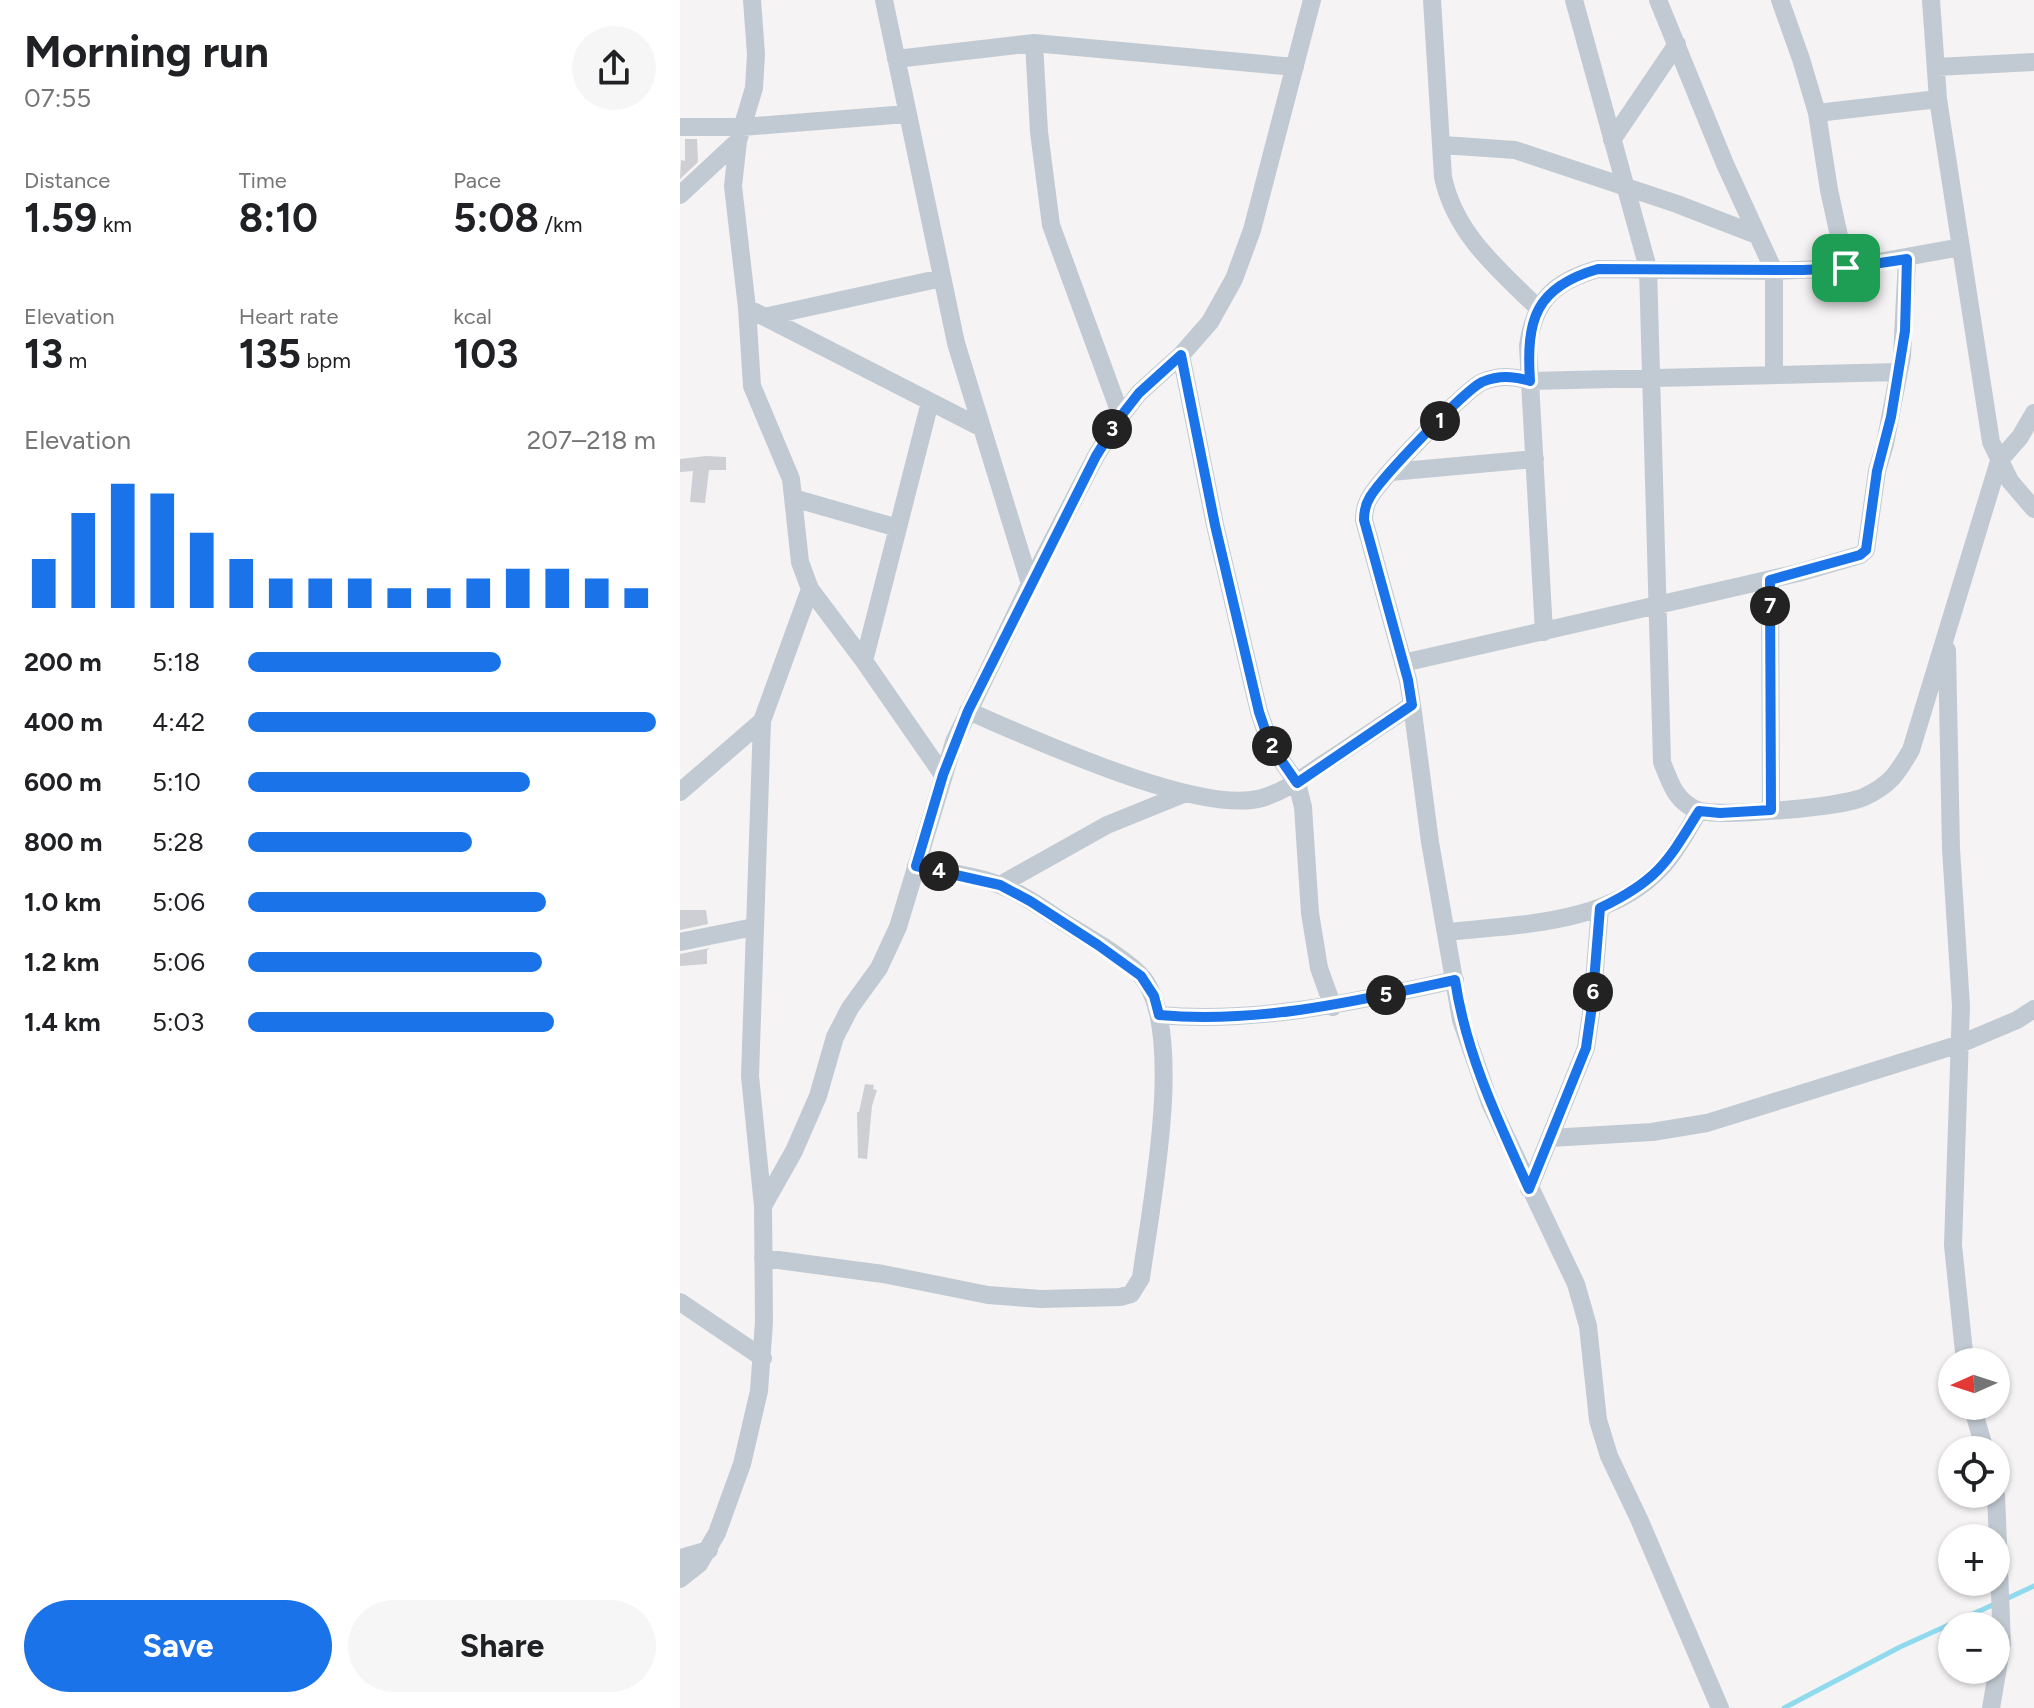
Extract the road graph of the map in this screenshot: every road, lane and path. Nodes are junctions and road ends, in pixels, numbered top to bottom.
1 (752, 0) edge
2 (884, 0) edge
3 (1312, 0) edge
4 (1432, 0) edge
5 (1574, 0) edge
6 (1658, 0) edge
7 (1780, 0) edge
8 (1931, 0) edge
9 (1034, 43) junction
10 (1677, 44) junction
11 (896, 59) junction
12 (2034, 62) edge
13 (1295, 67) junction
14 (1936, 67) junction
15 (1938, 99) junction
16 (1817, 113) junction
17 (907, 114) junction
18 (680, 127) edge
19 (740, 134) junction
20 (1612, 140) junction
21 (1443, 145) junction
22 (1623, 185) junction
23 (680, 195) edge
24 (1757, 235) junction
25 (1961, 247) junction
26 (1907, 259) junction
27 (1648, 268) junction
28 (1846, 268) junction
29 (1774, 271) junction
30 (942, 278) junction
31 (747, 308) junction
32 (1539, 309) junction
33 (764, 317) junction
34 (1181, 355) junction
35 (1899, 372) junction
36 (1774, 374) junction
37 (1651, 378) junction
38 (1530, 381) junction
39 (930, 402) junction
40 (2034, 413) edge
41 (1121, 416) junction
42 (980, 427) junction
43 (1535, 459) junction
44 (1999, 461) junction
45 (1391, 472) junction
46 (793, 498) junction
47 (2034, 509) edge
48 (898, 528) junction
49 (1770, 580) junction
50 (1030, 584) junction
51 (810, 589) junction
52 (1657, 604) junction
53 (1544, 632) junction
54 (1947, 633) junction
55 (864, 661) junction
56 (1403, 663) junction
57 (1412, 705) junction
58 (968, 711) junction
59 (762, 721) junction
60 (943, 775) junction
61 (1297, 783) junction
62 (680, 792) edge
63 (1186, 793) junction
64 (1771, 810) junction
65 (1699, 811) junction
66 (916, 866) junction
67 (1000, 885) junction
68 (1600, 908) junction
69 (754, 927) junction
70 (1448, 932) junction
71 (680, 942) edge
72 (1455, 980) junction
73 (1333, 1007) junction
74 (2034, 1009) edge
75 (1159, 1015) junction
76 (1960, 1044) junction
77 (1550, 1138) junction
78 (1529, 1189) junction
79 (763, 1206) junction
80 (763, 1258) junction
81 (680, 1302) edge
82 (1964, 1348) edge
83 (763, 1358) junction
84 (1997, 1508) edge
85 (709, 1550) junction
86 (680, 1558) edge
87 (680, 1579) edge
88 (1720, 1708) edge
89 (1991, 1708) edge

1 - 19 street
2 - 11 street
3 - 13 street
4 - 21 street
5 - 20 street
6 - 10 street
7 - 16 street
8 - 14 street
9 - 11 street
9 - 13 street
9 - 41 street
10 - 20 street
10 - 24 street
11 - 17 street
12 - 14 street
13 - 34 street
14 - 15 street
15 - 16 street
15 - 25 street
16 - 28 street
17 - 19 street
17 - 30 street
18 - 19 street
19 - 23 street
19 - 31 street
20 - 22 street
21 - 22 street
21 - 32 street
22 - 24 street
22 - 27 street
24 - 29 street
25 - 26 street
25 - 44 street
26 - 28 street
26 - 35 street
27 - 29 street
27 - 32 street
27 - 37 street
28 - 29 street
29 - 36 street
30 - 33 street
30 - 42 street
31 - 33 street
31 - 46 street
32 - 38 street
33 - 39 street
34 - 41 street
34 - 61 street
35 - 36 street
35 - 49 street
36 - 37 street
37 - 38 street
37 - 52 street
38 - 43 street
38 - 45 street
39 - 42 street
39 - 48 street
40 - 44 street
41 - 50 street
42 - 50 street
43 - 45 street
43 - 53 street
44 - 47 street
44 - 54 street
45 - 56 street
46 - 48 street
46 - 51 street
48 - 55 street
49 - 52 street
49 - 64 street
50 - 58 street
51 - 55 street
51 - 59 street
52 - 53 street
52 - 65 street
53 - 56 street
54 - 64 street
54 - 76 street
55 - 60 street
56 - 57 street
57 - 61 street
57 - 70 street
58 - 60 street
58 - 63 street
59 - 62 street
59 - 69 street
60 - 66 street
61 - 63 street
61 - 73 street
63 - 67 street
64 - 65 street
65 - 68 street
66 - 67 street
66 - 79 street
67 - 75 street
68 - 70 street
68 - 77 street
69 - 71 street
69 - 79 street
70 - 72 street
72 - 73 street
72 - 78 street
73 - 75 street
74 - 76 street
75 - 80 street
76 - 77 street
76 - 82 street
77 - 78 street
78 - 88 street
79 - 80 street
80 - 83 street
81 - 83 street
83 - 85 street
84 - 89 street
85 - 86 street
85 - 87 street

